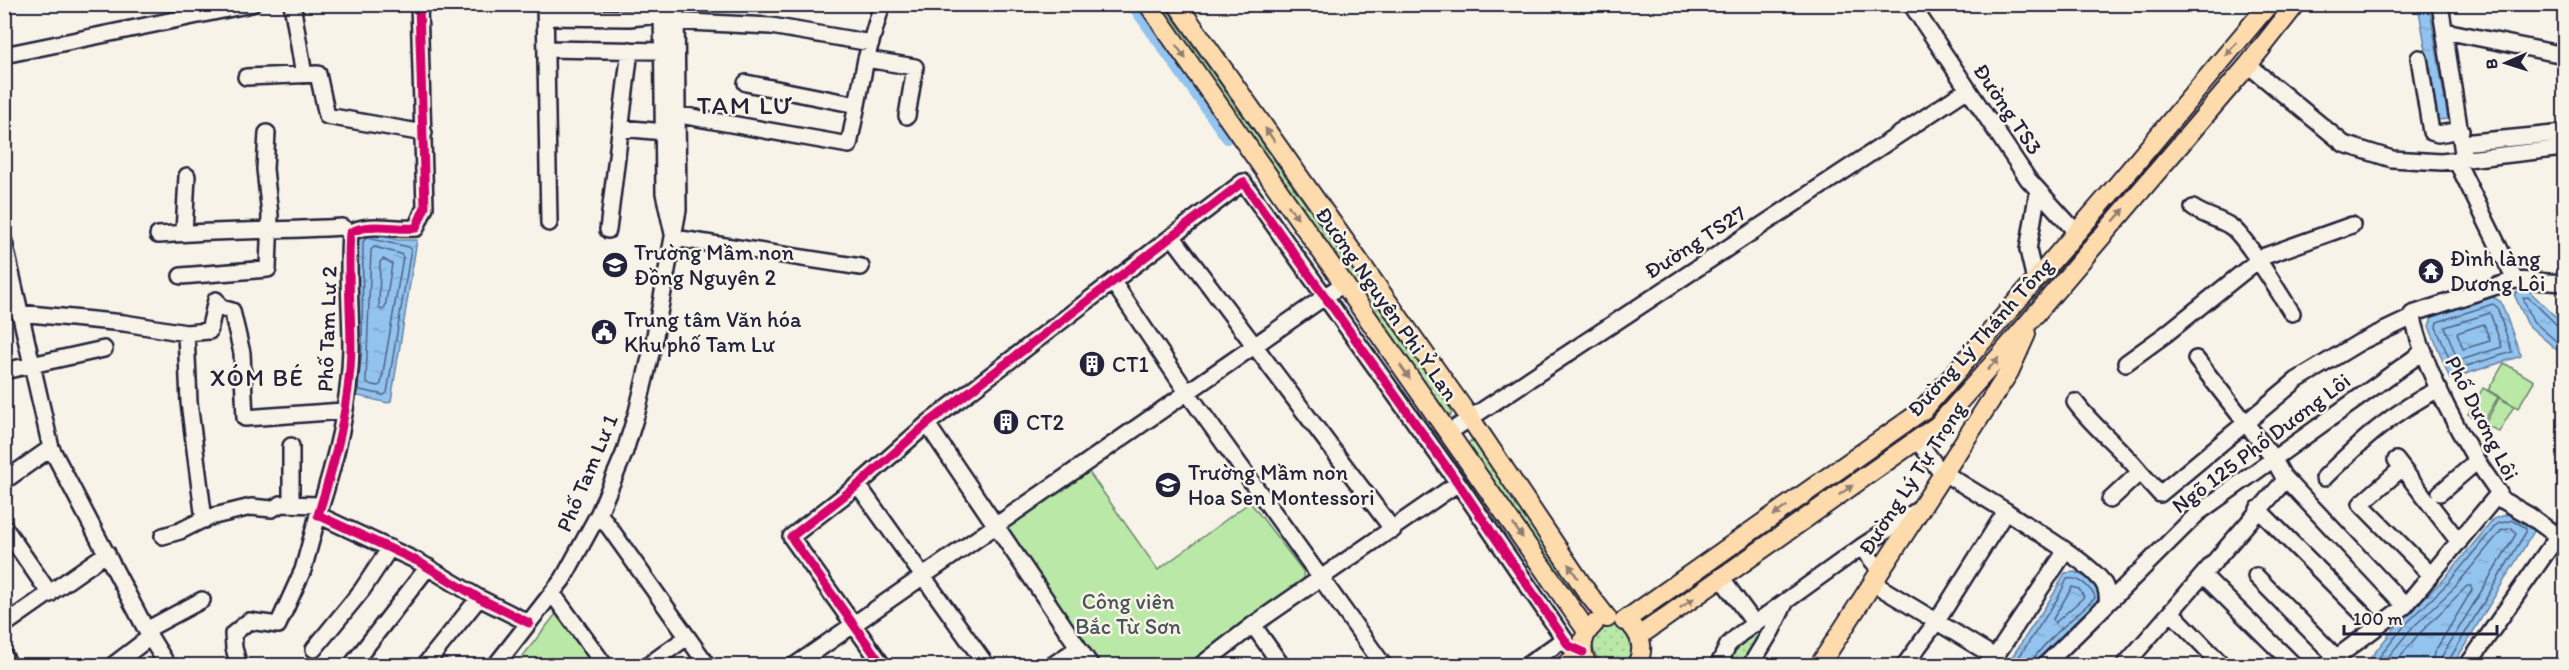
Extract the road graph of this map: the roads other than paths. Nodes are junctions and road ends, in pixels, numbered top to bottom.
1 (252, 4) edge
2 (292, 4) edge
3 (419, 4) edge
4 (676, 4) edge
5 (882, 4) edge
6 (1148, 4) edge
7 (1177, 4) edge
8 (1911, 4) edge
9 (2269, 4) edge
10 (2296, 4) edge
11 (2440, 4) edge
12 (545, 11) edge
13 (666, 15) edge
14 (2445, 32) junction
15 (871, 43) junction
16 (546, 49) junction
17 (630, 50) junction
18 (663, 51) junction
19 (2565, 55) edge
20 (4, 56) edge
21 (2419, 58) dead end
22 (866, 59) junction
23 (2248, 65) junction
24 (304, 75) junction
25 (246, 78) dead end
26 (746, 83) dead end
27 (1968, 89) junction
28 (857, 105) junction
29 (671, 113) junction
30 (907, 116) dead end
31 (621, 128) junction
32 (664, 132) junction
33 (267, 133) dead end
34 (424, 133) junction
35 (2565, 133) edge
36 (2461, 137) junction
37 (2565, 148) edge
38 (2460, 159) junction
39 (188, 176) dead end
40 (2038, 190) junction
41 (2193, 208) dead end
42 (549, 223) dead end
43 (2352, 225) dead end
44 (608, 230) dead end
45 (184, 232) junction
46 (269, 232) junction
47 (2076, 232) junction
48 (350, 233) junction
49 (158, 235) dead end
50 (1172, 236) junction
51 (674, 238) junction
52 (4, 242) edge
53 (2092, 246) junction
54 (2258, 261) junction
55 (861, 267) dead end
56 (181, 276) dead end
57 (2035, 280) junction
58 (2515, 280) junction
59 (1113, 282) junction
60 (2565, 283) edge
61 (1343, 284) junction
62 (1325, 296) junction
63 (19, 312) junction
64 (2036, 312) junction
65 (2292, 313) dead end
66 (2412, 317) junction
67 (186, 333) junction
68 (1256, 344) junction
69 (104, 349) dead end
70 (2424, 351) junction
71 (2196, 359) dead end
72 (2126, 363) dead end
73 (32, 364) junction
74 (4, 371) edge
75 (2439, 388) junction
76 (1187, 392) junction
77 (2075, 402) dead end
78 (343, 411) junction
79 (1470, 418) junction
80 (927, 424) junction
81 (2247, 424) junction
82 (1448, 433) junction
83 (1918, 441) junction
84 (291, 446) dead end
85 (51, 448) junction
86 (2273, 458) junction
87 (2476, 462) junction
88 (2140, 472) junction
89 (1943, 473) junction
90 (2324, 478) dead end
91 (2286, 479) junction
92 (4, 481) edge
93 (1458, 483) junction
94 (858, 485) junction
95 (2440, 493) dead end
96 (2497, 497) junction
97 (2110, 501) dead end
98 (291, 503) junction
99 (320, 510) junction
100 (1918, 510) junction
101 (2258, 510) junction
102 (2006, 511) junction
103 (599, 513) junction
104 (204, 520) junction
105 (996, 523) junction
106 (4, 527) edge
107 (1393, 530) junction
108 (2562, 535) edge
109 (163, 536) dead end
110 (2459, 542) junction
111 (1861, 547) junction
112 (390, 548) junction
113 (2065, 552) junction
114 (107, 553) junction
115 (428, 567) junction
116 (924, 575) junction
117 (2203, 575) junction
118 (2431, 575) junction
119 (2256, 576) dead end
120 (1876, 577) junction
121 (1721, 578) junction
122 (1322, 579) junction
123 (552, 593) junction
124 (50, 594) junction
125 (479, 598) junction
126 (201, 600) dead end
127 (1785, 602) junction
128 (2107, 604) junction
129 (2405, 606) junction
130 (2171, 612) junction
131 (1616, 619) junction
132 (1937, 621) junction
133 (529, 623) junction
134 (854, 624) junction
135 (1755, 624) junction
136 (4, 625) edge
137 (1253, 625) junction
138 (2376, 627) junction
139 (1587, 631) junction
140 (148, 633) junction
141 (1639, 636) junction
142 (687, 637) junction
143 (1564, 639) junction
144 (1078, 648) junction
145 (314, 649) dead end
146 (4, 657) edge
147 (1585, 659) edge
148 (1992, 661) edge
149 (2330, 661) edge
150 (2131, 663) edge
151 (795, 665) edge
152 (1384, 665) edge
153 (1637, 665) edge
154 (10, 666) edge
155 (112, 666) edge
156 (168, 666) edge
157 (239, 666) edge
158 (351, 666) edge
159 (424, 666) edge
160 (495, 666) edge
161 (604, 666) edge
162 (647, 666) edge
163 (708, 666) edge
164 (883, 666) edge
165 (987, 666) edge
166 (1051, 666) edge
167 (1091, 666) edge
168 (1200, 666) edge
169 (1282, 666) edge
170 (1526, 666) edge
171 (1564, 666) edge
172 (1718, 666) edge
173 (1750, 666) edge
174 (1819, 666) edge
175 (1904, 666) edge
176 (2044, 666) edge
177 (2223, 666) edge
178 (2295, 666) edge
179 (2467, 666) edge

1 - 20 street
2 - 24 street
3 - 34 street, Phố Tam Lư 2
4 - 13 street, Phố Tam Lư 1
5 - 15 street
6 -> 61 main road, Đường Nguyên Phi Ỷ Lan
79 -> 7 main road, Đường Nguyên Phi Ỷ Lan
8 - 27 street, Đường TS3
9 -> 47 main road, Đường Lý Thánh Tông
10 - 23 main road, Đường Lý Thánh Tông
11 - 14 street
12 - 13 street
12 - 16 street
13 - 15 street
13 - 18 street, Phố Tam Lư 1
13 - 29 street, Phố Tam Lư 1
14 - 19 street
14 - 36 street
15 - 22 street
16 - 17 street
16 - 42 street
17 - 18 street
17 - 31 street
18 - 29 street, Phố Tam Lư 1
21 - 36 street
22 - 28 street
22 - 30 street
23 - 38 street
53 -> 23 main road, Đường Lý Thánh Tông
24 - 25 street
24 - 34 street
26 - 28 street
27 - 40 street, Đường TS3
27 - 79 street, Đường TS27
28 - 29 street
29 - 32 street, Phố Tam Lư 1
29 - 51 street, Phố Tam Lư 1
31 - 32 street
31 - 44 street
32 - 51 street, Phố Tam Lư 1
33 - 46 street
34 - 48 street, Phố Tam Lư 2
35 - 36 street
36 - 38 street
37 - 38 street
38 - 58 street
39 - 45 street
40 - 47 street, Đường TS3
40 - 57 street
41 - 54 street
43 - 54 street
45 - 46 street
45 - 49 street
46 - 48 street
46 - 56 street
47 - 53 main road
47 - 57 main road, Đường Lý Thánh Tông
48 - 78 street, Phố Tam Lư 2
50 - 59 street
50 - 62 street
50 - 68 street
51 - 55 street
51 - 103 street, Phố Tam Lư 1
52 - 63 street
53 - 64 main road, Đường Lý Thánh Tông
54 - 65 street
54 - 72 street
57 -> 131 main road, Đường Lý Thánh Tông
58 - 60 street
58 - 66 street
59 - 76 street
59 - 80 street
61 - 62 street
61 -> 82 main road, Đường Nguyên Phi Ỷ Lan
62 - 68 street
62 - 93 street
63 - 67 street
63 - 73 street
83 -> 64 main road, Đường Lý Thánh Tông
64 - 89 main road, Đường Lý Tự Trọng
66 - 70 street, Phố Dương Lôi
66 - 81 street
67 - 78 street
67 - 104 street
68 - 76 street
68 - 107 street
69 - 73 street
70 - 75 street, Phố Dương Lôi
70 - 86 street, Ngõ 125 Phố Dương Lôi
71 - 81 street
73 - 74 street
73 - 85 street
75 - 87 street, Phố Dương Lôi
75 - 90 street
76 - 105 street
76 - 122 street
77 - 88 street
78 - 99 street, Phố Tam Lư 2
79 - 82 street, Đường TS27
131 -> 79 main road, Đường Nguyên Phi Ỷ Lan
80 - 94 street
80 - 105 street
81 - 86 street
81 - 88 street
82 -> 139 main road, Đường Nguyên Phi Ỷ Lan
83 - 89 street
121 -> 83 main road, Đường Lý Thánh Tông
84 - 98 street
85 - 92 street
85 - 114 street
86 - 91 street
86 - 128 street, Ngõ 125 Phố Dương Lôi
87 - 95 street
87 - 96 street, Phố Dương Lôi
88 - 97 street
89 - 100 main road, Đường Lý Tự Trọng
89 - 102 street
91 - 101 street
91 - 129 street
93 - 107 street
93 - 143 street
94 - 116 street
94 - 134 street
96 - 108 street
96 - 110 street, Phố Dương Lôi
98 - 99 street
98 - 104 street
99 - 112 street
99 - 157 street, Phố Tam Lư 2
100 - 111 street
100 - 120 main road, Đường Lý Tự Trọng
101 - 117 street
101 - 138 street
102 - 113 street
102 - 132 street
103 - 123 street, Phố Tam Lư 1
103 - 142 street
104 - 109 street
105 - 116 street
105 - 144 street
106 - 124 street
107 - 122 street
108 - 179 street
110 - 118 street, Phố Dương Lôi
110 - 118 street
111 - 120 street
111 - 127 street
112 - 115 street
112 - 145 street
113 - 128 street
113 - 148 street
114 - 124 street
114 - 140 street
115 - 125 street
115 - 158 street
116 - 134 street
116 - 165 street
117 - 130 street
117 - 178 street
118 - 129 street, Phố Dương Lôi
119 - 149 street
120 - 132 street
120 - 174 main road, Đường Lý Tự Trọng
121 - 135 street
141 -> 121 main road, Đường Lý Thánh Tông
122 - 137 street
122 - 152 street
123 - 133 street, Phố Tam Lư 1
123 - 161 street
124 - 136 street
125 - 133 street
125 - 159 street
126 - 140 street
127 - 135 street
127 - 173 street
128 - 176 street, Ngõ 125 Phố Dương Lôi
129 - 138 street, Phố Dương Lôi
130 - 150 street
130 - 177 street
131 - 139 main road, Đường Lý Thánh Tông
131 - 141 main road, Đường Nguyên Phi Ỷ Lan
132 - 148 street
132 - 175 street
133 - 160 street, Phố Tam Lư 1
134 - 151 street
134 - 164 street
135 - 172 street
137 - 168 street
137 - 169 street
138 - 149 street, Phố Dương Lôi
139 - 147 main road
140 - 155 street
140 - 156 street
141 - 153 main road
142 - 162 street
142 - 163 street
143 - 147 street
143 - 170 street
144 - 166 street
144 - 167 street
146 - 154 street
147 - 171 main road

